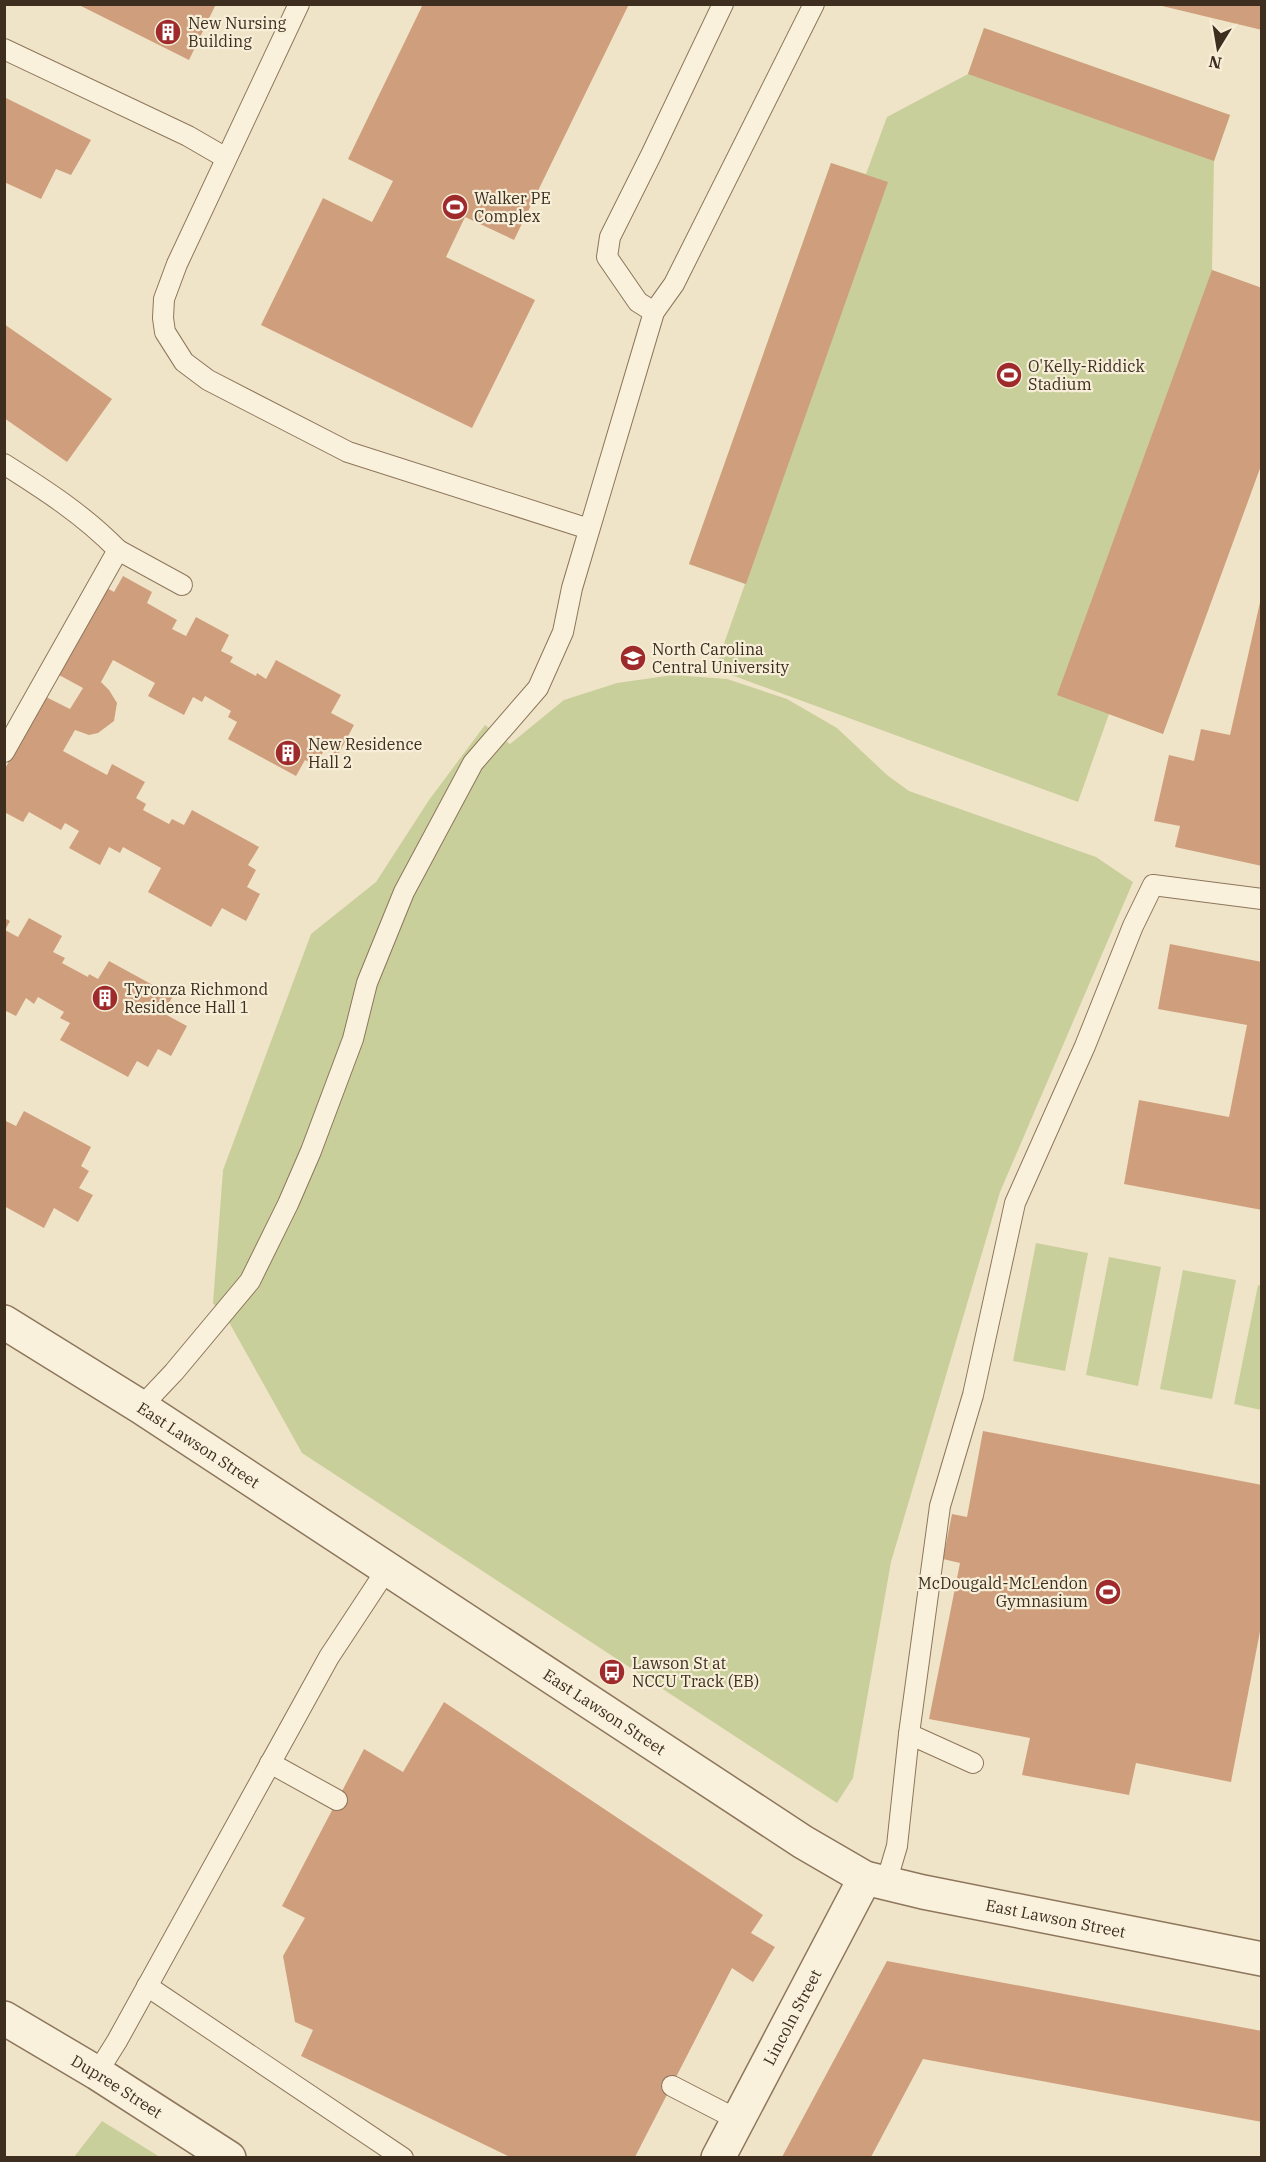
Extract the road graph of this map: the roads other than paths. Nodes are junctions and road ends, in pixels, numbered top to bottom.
1 (299, 4) edge
2 (723, 4) edge
3 (813, 4) edge
4 (4, 50) edge
5 (226, 158) junction
6 (654, 312) junction
7 (4, 464) edge
8 (589, 529) junction
9 (117, 550) junction
10 (182, 585) dead end
11 (4, 752) edge
12 (1262, 899) edge
13 (4, 1322) edge
14 (141, 1407) junction
15 (387, 1569) junction
16 (909, 1734) junction
17 (270, 1762) junction
18 (973, 1763) dead end
19 (337, 1800) dead end
20 (875, 1881) junction
21 (1262, 1959) edge
22 (147, 1986) junction
23 (4, 2018) edge
24 (97, 2073) junction
25 (672, 2086) dead end
26 (738, 2120) junction
27 (229, 2157) edge
28 (403, 2157) edge
29 (718, 2157) edge

1 - 5 lane
2 - 6 lane
3 - 6 lane
4 - 5 lane
5 - 8 lane
6 - 8 lane
7 - 9 lane
8 - 14 lane
9 - 10 lane
9 - 11 lane
12 - 16 lane
13 - 14 street, East Lawson Street
14 - 15 street, East Lawson Street
15 - 17 lane
15 - 20 street, East Lawson Street
16 - 18 lane
16 - 20 lane
17 - 19 lane
17 - 22 lane
20 - 21 street, East Lawson Street
20 - 26 street, Lincoln Street
22 - 24 lane
22 - 28 lane
23 - 24 street, Dupree Street
24 - 27 street, Dupree Street
25 - 26 lane
26 - 29 street, Lincoln Street

